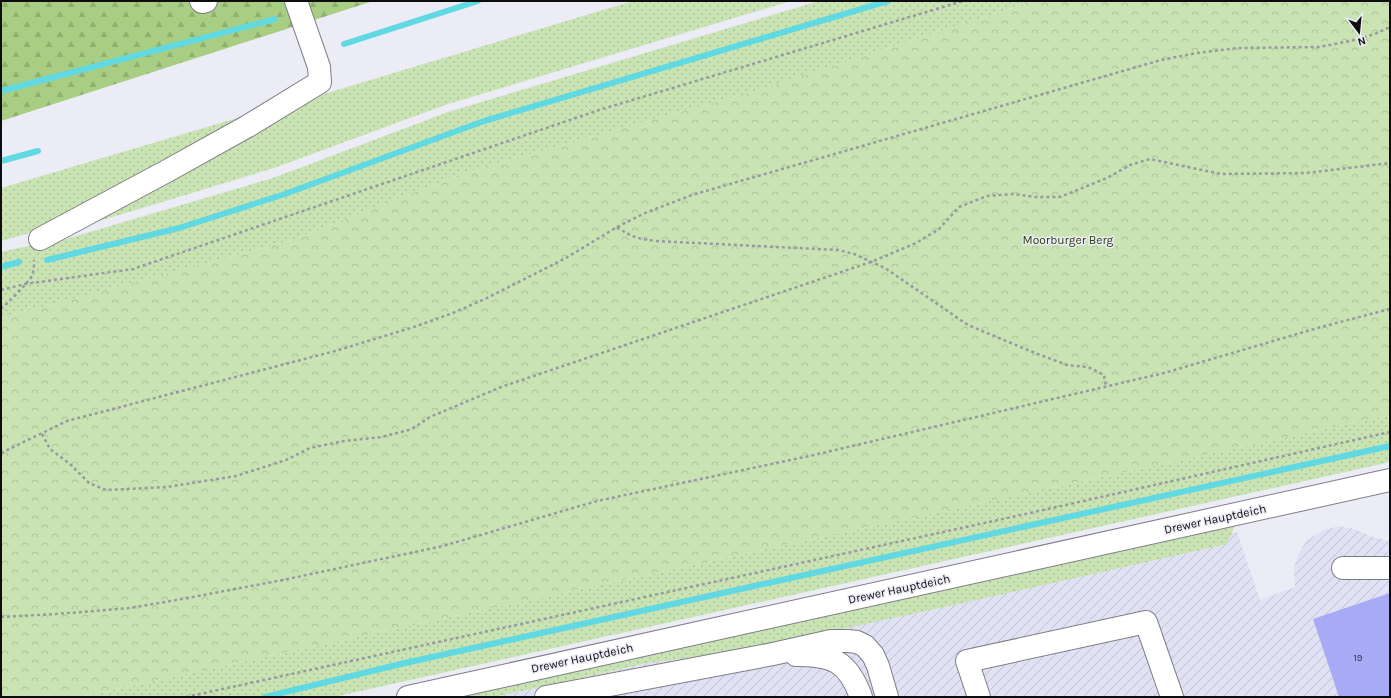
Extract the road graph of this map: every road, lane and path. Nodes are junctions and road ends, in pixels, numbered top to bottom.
1 (201, 1) edge
2 (206, 1) edge
3 (296, 1) edge
4 (963, 1) edge
5 (1390, 27) edge
6 (1390, 163) edge
7 (617, 227) junction
8 (40, 239) joint
9 (871, 262) junction
10 (25, 284) junction
11 (1, 290) edge
12 (1, 309) edge
13 (1390, 309) edge
14 (1106, 387) junction
15 (1390, 432) edge
16 (42, 434) junction
17 (1, 453) edge
18 (1390, 480) edge
19 (1342, 568) dead end
20 (1390, 568) edge
21 (1, 617) edge
22 (773, 654) junction
23 (186, 697) edge
24 (408, 697) edge
25 (546, 697) edge
26 (861, 697) edge
27 (887, 697) edge
28 (979, 697) edge
29 (1172, 697) edge

1 - 2 street
3 - 8 street
4 - 10 path
5 - 7 path
6 - 9 path
7 - 9 path
7 - 16 path
8 - 10 path
9 - 14 path
9 - 16 path
10 - 11 path
10 - 12 path
13 - 14 path
14 - 21 path
15 - 23 path
16 - 17 path
18 - 24 street, Drewer Hauptdeich
19 - 20 street
22 - 25 street
22 - 26 street
22 - 27 street
28 - 29 street

